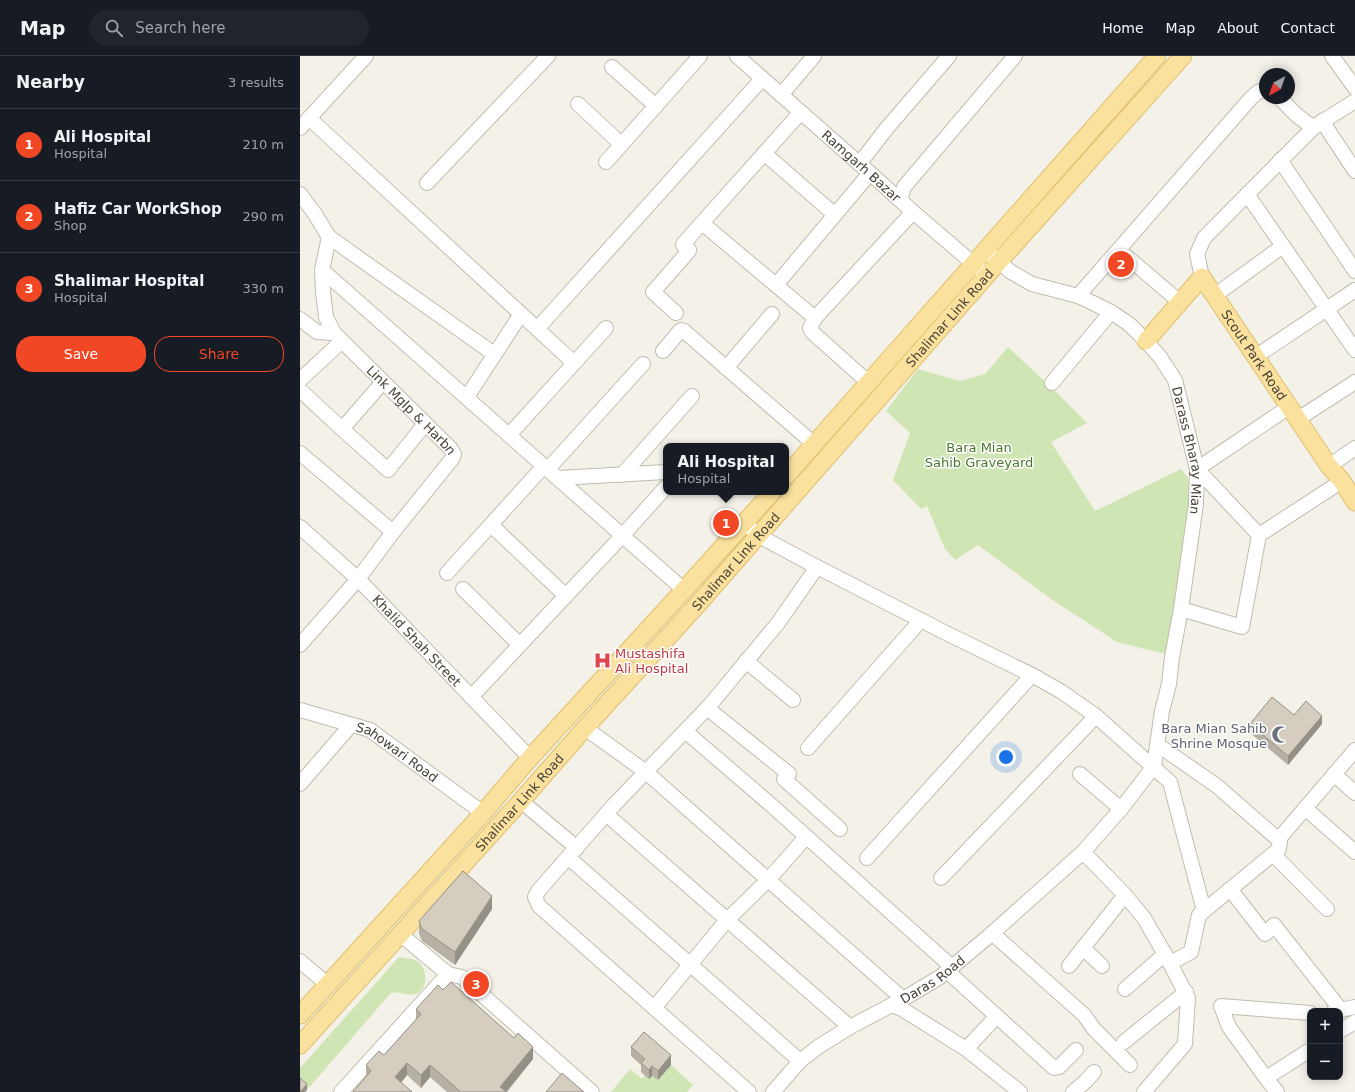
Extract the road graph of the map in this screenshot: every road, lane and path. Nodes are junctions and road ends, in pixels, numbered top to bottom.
1 (366, 56) edge
2 (548, 56) edge
3 (700, 56) edge
4 (737, 56) edge
5 (814, 56) edge
6 (949, 56) edge
7 (1016, 56) edge
8 (1157, 56) edge
9 (1183, 56) edge
10 (1332, 56) edge
11 (612, 67) dead end
12 (762, 79) junction
13 (1355, 88) edge
14 (1259, 92) edge
15 (781, 96) junction
16 (1355, 100) edge
17 (578, 104) dead end
18 (1286, 104) edge
19 (656, 106) junction
20 (800, 112) junction
21 (1318, 124) junction
22 (302, 125) edge
23 (621, 144) junction
24 (764, 153) junction
25 (1280, 160) junction
26 (606, 162) dead end
27 (860, 164) junction
28 (1355, 171) edge
29 (870, 173) junction
30 (427, 183) dead end
31 (300, 194) edge
32 (1247, 194) junction
33 (900, 200) junction
34 (912, 212) junction
35 (835, 215) junction
36 (702, 223) junction
37 (329, 237) junction
38 (1283, 246) junction
39 (1119, 250) junction
40 (985, 251) junction
41 (999, 262) junction
42 (973, 264) junction
43 (322, 270) junction
44 (1355, 271) edge
45 (986, 275) junction
46 (1202, 277) junction
47 (776, 285) junction
48 (1355, 290) edge
49 (1078, 296) junction
50 (1214, 296) junction
51 (1181, 303) junction
52 (1327, 309) junction
53 (1111, 312) junction
54 (676, 313) dead end
55 (521, 314) junction
56 (772, 314) dead end
57 (815, 318) junction
58 (300, 319) edge
59 (606, 328) dead end
60 (537, 329) junction
61 (338, 337) junction
62 (1146, 341) junction
63 (1355, 350) edge
64 (663, 351) dead end
65 (494, 354) junction
66 (1256, 357) junction
67 (574, 363) junction
68 (643, 364) dead end
69 (726, 368) junction
70 (300, 380) edge
71 (383, 382) junction
72 (1355, 382) edge
73 (869, 383) junction
74 (1052, 383) dead end
75 (300, 390) edge
76 (692, 396) dead end
77 (467, 397) junction
78 (1293, 413) junction
79 (426, 424) junction
80 (342, 429) junction
81 (509, 435) junction
82 (814, 444) junction
83 (1355, 448) edge
84 (300, 453) edge
85 (1329, 466) junction
86 (1197, 469) junction
87 (550, 471) junction
88 (663, 472) edge
89 (789, 473) edge
90 (622, 475) junction
91 (1342, 481) junction
92 (663, 489) edge
93 (769, 495) edge
94 (1355, 502) edge
95 (745, 523) junction
96 (491, 525) junction
97 (300, 528) edge
98 (393, 532) junction
99 (1259, 535) junction
100 (623, 536) junction
101 (758, 536) junction
102 (817, 567) junction
103 (447, 573) dead end
104 (358, 579) junction
105 (463, 589) dead end
106 (684, 590) junction
107 (566, 596) junction
108 (1181, 609) junction
109 (920, 620) junction
110 (300, 645) edge
111 (520, 645) junction
112 (746, 661) junction
113 (1032, 674) junction
114 (471, 697) junction
115 (793, 700) dead end
116 (707, 708) junction
117 (300, 710) edge
118 (1096, 716) junction
119 (351, 725) junction
120 (585, 728) junction
121 (685, 731) junction
122 (808, 748) dead end
123 (1355, 750) edge
124 (1156, 755) junction
125 (530, 758) junction
126 (646, 772) junction
127 (1080, 774) dead end
128 (1334, 774) junction
129 (300, 784) edge
130 (1355, 793) edge
131 (521, 801) junction
132 (1305, 808) junction
133 (1121, 809) junction
134 (483, 813) junction
135 (606, 814) junction
136 (840, 829) dead end
137 (806, 837) junction
138 (1278, 840) junction
139 (1083, 852) junction
140 (1355, 852) edge
141 (573, 853) junction
142 (1273, 854) junction
143 (867, 858) dead end
144 (941, 878) dead end
145 (768, 880) junction
146 (1230, 889) junction
147 (1124, 895) junction
148 (400, 906) junction
149 (1327, 909) dead end
150 (1204, 911) junction
151 (415, 919) junction
152 (728, 920) junction
153 (992, 933) junction
154 (400, 934) junction
155 (1083, 948) junction
156 (1168, 958) junction
157 (300, 961) edge
158 (690, 964) junction
159 (1070, 966) dead end
160 (1102, 966) dead end
161 (950, 969) junction
162 (448, 974) junction
163 (327, 984) junction
164 (1125, 989) dead end
165 (1186, 992) junction
166 (897, 1002) junction
167 (654, 1008) junction
168 (1344, 1009) edge
169 (1307, 1013) edge
170 (300, 1015) edge
171 (997, 1016) junction
172 (1355, 1022) edge
173 (850, 1027) junction
174 (1343, 1029) edge
175 (1124, 1042) dead end
176 (300, 1045) edge
177 (966, 1049) junction
178 (1076, 1050) dead end
179 (1307, 1052) edge
180 (800, 1061) junction
181 (1130, 1065) dead end
182 (1094, 1072) dead end
183 (1266, 1078) junction
184 (341, 1092) edge
185 (592, 1092) edge
186 (749, 1092) edge
187 (773, 1092) edge
188 (1020, 1092) edge
189 (1073, 1092) edge
190 (1144, 1092) edge
191 (1277, 1092) edge

1 - 22 street
2 - 30 street
3 - 19 street
4 - 12 street, Ramgarh Bazar
5 - 15 street
6 - 27 street
7 - 33 street
8 - 40 main road, Shalimar Link Road
9 - 41 main road, Shalimar Link Road
10 - 13 street
11 - 19 street
12 - 15 street, Ramgarh Bazar
12 - 60 street
14 - 39 street
15 - 20 street, Ramgarh Bazar
16 - 21 street
17 - 23 street
18 - 21 street
19 - 23 street
20 - 24 street
20 - 27 street, Ramgarh Bazar
21 - 25 street
21 - 28 street
22 - 55 street
23 - 26 street
24 - 35 street
24 - 36 street
25 - 32 street
25 - 44 street
27 - 29 street, Ramgarh Bazar
29 - 33 street, Ramgarh Bazar
29 - 35 street
31 - 37 street
32 - 38 street
32 - 46 street
33 - 34 street, Ramgarh Bazar
34 - 42 street, Ramgarh Bazar
34 - 57 street
35 - 47 street
36 - 47 street
36 - 54 street
37 - 43 street, Link Mglp & Harbn
37 - 65 street
38 - 50 street
38 - 52 street
39 - 49 street
39 - 51 street
40 - 41 street, Darass Bharay Mian
40 - 42 main road, Shalimar Link Road
41 - 45 main road, Shalimar Link Road
41 - 49 street, Darass Bharay Mian
42 - 45 street, Ramgarh Bazar
42 - 73 main road, Shalimar Link Road
43 - 61 street, Link Mglp & Harbn
43 - 77 street
45 - 101 main road, Shalimar Link Road
46 - 50 main road, Scout Park Road
46 - 51 main road
47 - 57 street
48 - 52 street
49 - 53 street, Darass Bharay Mian
50 - 66 main road, Scout Park Road
51 - 62 main road
52 - 63 street
52 - 66 street
53 - 62 street, Darass Bharay Mian
53 - 74 street
55 - 60 street
55 - 65 street
56 - 69 street
57 - 73 street
58 - 61 street
59 - 67 street
60 - 67 street
61 - 70 street
61 - 71 street, Link Mglp & Harbn
62 - 86 street, Darass Bharay Mian
64 - 69 street
65 - 77 street
66 - 78 main road, Scout Park Road
67 - 81 street
68 - 87 street
69 - 82 street
71 - 79 street, Link Mglp & Harbn
71 - 80 street
72 - 78 street
73 - 82 main road, Shalimar Link Road
75 - 80 street
76 - 90 street
77 - 81 street
78 - 85 main road, Scout Park Road
78 - 86 street
79 - 80 street
79 - 98 street, Link Mglp & Harbn
81 - 87 street
82 - 89 main road, Shalimar Link Road
83 - 85 street
84 - 98 street
85 - 91 main road, Scout Park Road
86 - 99 street
86 - 108 street, Darass Bharay Mian
87 - 90 street
87 - 96 street
87 - 100 street
88 - 90 street
91 - 94 main road, Scout Park Road
91 - 99 street
92 - 100 street
93 - 95 main road, Shalimar Link Road
95 - 101 street
95 - 106 main road, Shalimar Link Road
96 - 103 street
96 - 107 street
97 - 104 street, Khalid Shah Street
98 - 104 street, Link Mglp & Harbn
99 - 108 street
100 - 106 street
100 - 107 street
101 - 102 street
101 - 120 main road, Shalimar Link Road
102 - 109 street
102 - 112 street
104 - 110 street, Link Mglp & Harbn
104 - 114 street, Khalid Shah Street
105 - 111 street
106 - 125 main road, Shalimar Link Road
107 - 111 street
108 - 124 street, Darass Bharay Mian
109 - 113 street
109 - 122 street
111 - 114 street
112 - 115 street
112 - 116 street
113 - 118 street
113 - 143 street
114 - 125 street, Khalid Shah Street
116 - 121 street
116 - 136 street
117 - 119 street, Sahowari Road
118 - 124 street
118 - 144 street
119 - 129 street
119 - 134 street, Sahowari Road
120 - 126 street
120 - 131 main road, Shalimar Link Road
121 - 126 street
121 - 137 street
123 - 128 street
124 - 133 street, Daras Road
124 - 138 street
124 - 150 street
125 - 134 main road, Shalimar Link Road
126 - 135 street
126 - 145 street
127 - 133 street
128 - 130 street
128 - 132 street
131 - 141 street
131 - 151 main road, Shalimar Link Road
132 - 138 street
132 - 140 street
133 - 139 street, Daras Road
134 - 148 main road, Shalimar Link Road
135 - 141 street
135 - 152 street
137 - 145 street
137 - 161 street
138 - 142 street
139 - 147 street
139 - 153 street, Daras Road
141 - 158 street
141 - 167 street
142 - 146 street
142 - 149 street
145 - 152 street
145 - 166 street
146 - 150 street
146 - 168 street
147 - 155 street
147 - 156 street
148 - 151 main road
148 - 163 main road, Shalimar Link Road
150 - 156 street
151 - 154 main road, Shalimar Link Road
152 - 158 street
152 - 173 street
153 - 161 street, Daras Road
153 - 181 street
154 - 162 street
154 - 176 main road, Shalimar Link Road
155 - 159 street
155 - 160 street
156 - 164 street
156 - 165 street
157 - 163 street
158 - 167 street
158 - 180 street
161 - 166 street, Daras Road
161 - 171 street
162 - 184 street
162 - 185 street
163 - 170 main road, Shalimar Link Road
165 - 175 street
165 - 190 street
166 - 173 street, Daras Road
166 - 177 street
167 - 186 street
169 - 183 street
171 - 177 street
171 - 178 street
172 - 174 street
173 - 180 street, Daras Road
177 - 188 street
179 - 183 street
180 - 187 street, Daras Road
182 - 189 street
183 - 191 street

